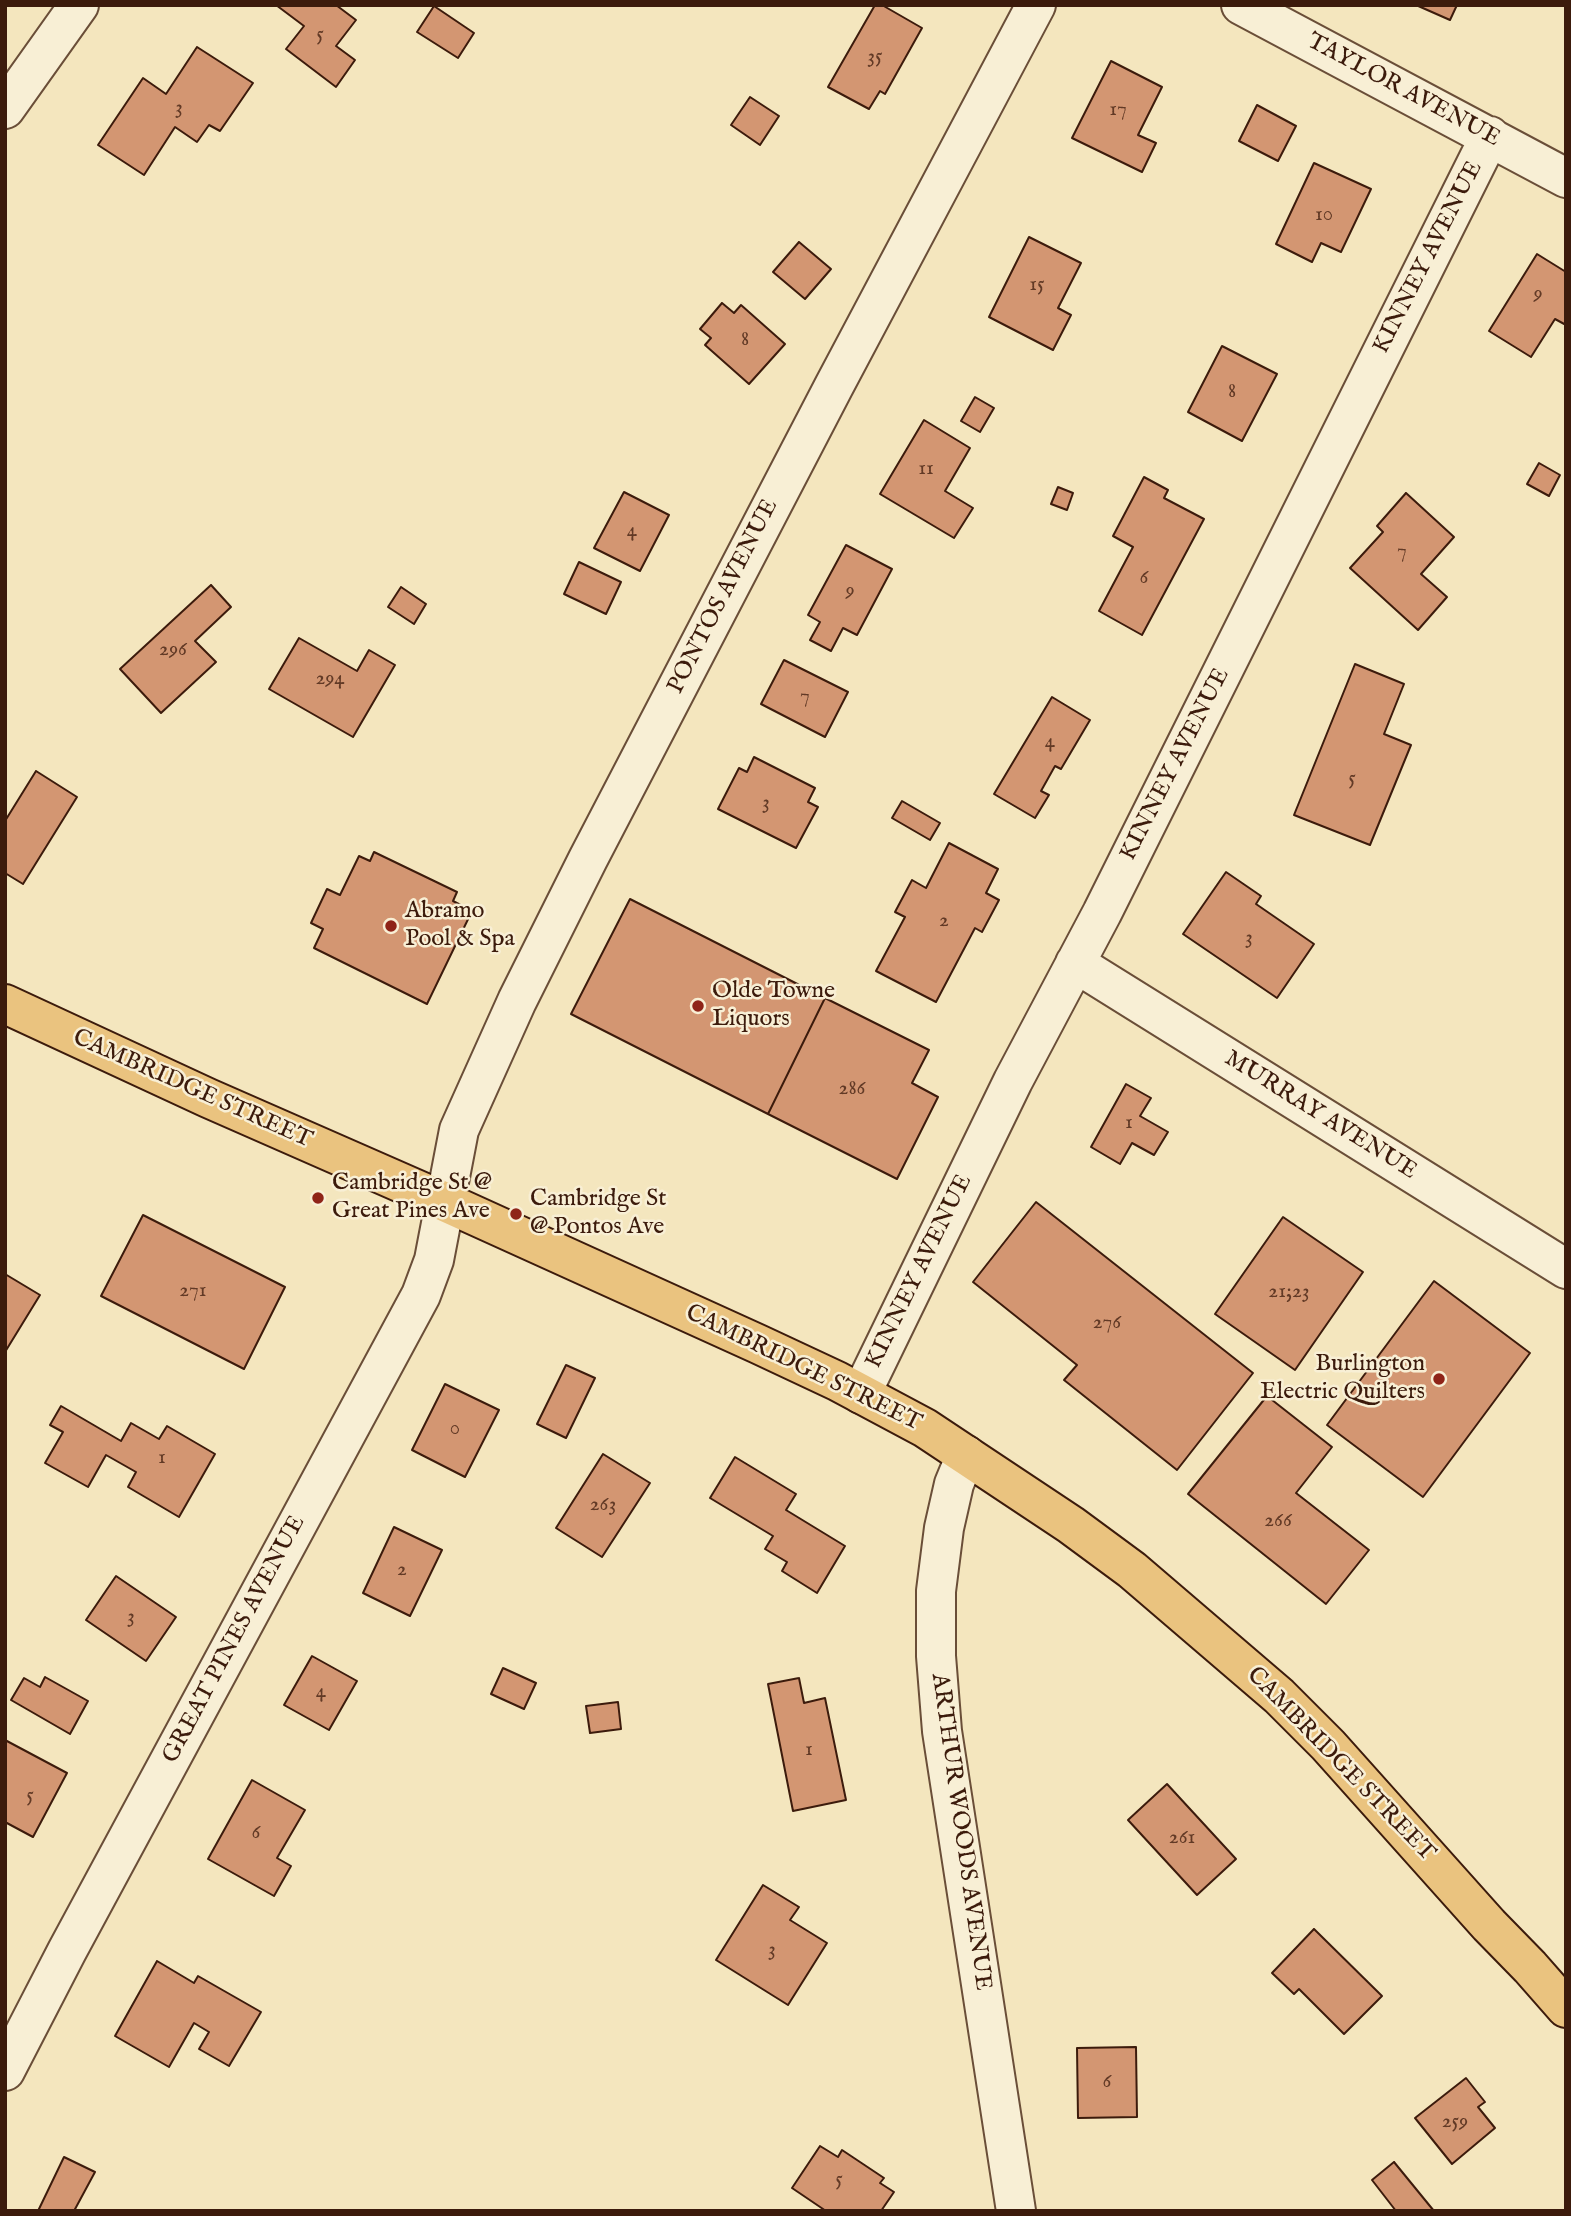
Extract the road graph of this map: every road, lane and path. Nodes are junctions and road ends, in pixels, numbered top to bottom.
1 (79, 5) edge
2 (1036, 5) edge
3 (1241, 5) edge
4 (5, 109) edge
5 (1490, 136) junction
6 (1566, 178) edge
7 (1075, 963) junction
8 (5, 1004) edge
9 (445, 1202) junction
10 (1566, 1269) edge
11 (861, 1394) junction
12 (966, 1455) junction
13 (1566, 2008) edge
14 (5, 2071) edge
15 (1016, 2211) edge

1 - 4 street
2 - 9 street, PONTOS AVENUE
3 - 5 street, TAYLOR AVENUE
5 - 6 street, TAYLOR AVENUE
5 - 7 street, KINNEY AVENUE
7 - 10 street, MURRAY AVENUE
7 - 11 street, KINNEY AVENUE
8 - 9 main road, CAMBRIDGE STREET
9 - 11 main road, CAMBRIDGE STREET
9 - 14 street, GREAT PINES AVENUE
11 - 12 main road, CAMBRIDGE STREET
12 - 13 main road, CAMBRIDGE STREET
12 - 15 street, ARTHUR WOODS AVENUE

